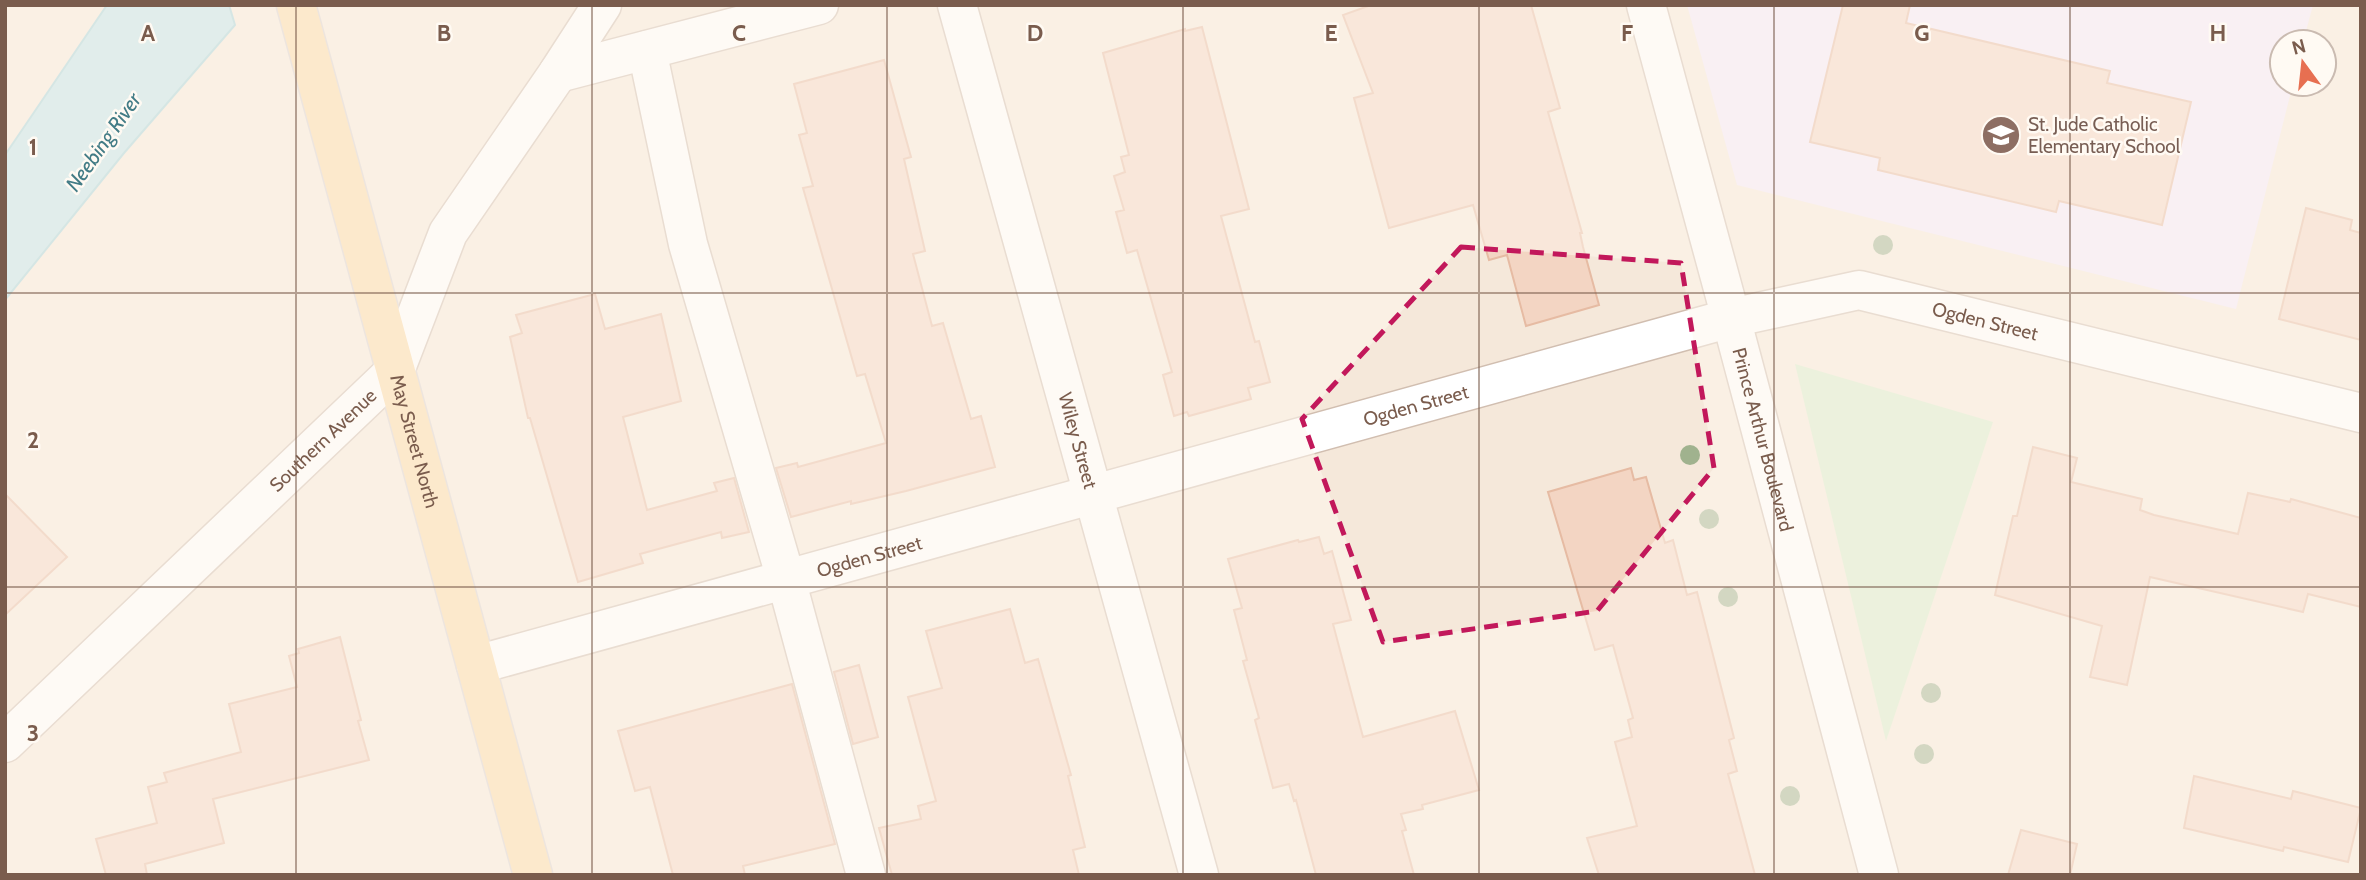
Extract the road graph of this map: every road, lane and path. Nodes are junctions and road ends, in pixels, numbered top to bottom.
1 (296, 5) edge
2 (602, 5) edge
3 (820, 5) edge
4 (957, 5) edge
5 (1646, 5) edge
6 (647, 50) junction
7 (558, 73) junction
8 (1731, 318) junction
9 (395, 370) junction
10 (2361, 413) edge
11 (1095, 494) junction
12 (786, 579) junction
13 (476, 665) junction
14 (5, 743) edge
15 (533, 875) edge
16 (866, 875) edge
17 (1199, 875) edge
18 (1878, 875) edge

1 - 9 main road, May Street North
2 - 7 street, Southern Avenue
3 - 6 street
4 - 11 street, Wiley Street
5 - 8 street, Prince Arthur Boulevard
6 - 7 street
6 - 12 street
7 - 9 street, Southern Avenue
8 - 10 street, Ogden Street
8 - 11 street, Ogden Street
8 - 18 street, Prince Arthur Boulevard
9 - 13 main road, May Street North
9 - 14 street, Southern Avenue
11 - 12 street, Ogden Street
11 - 17 street, Wiley Street
12 - 13 street, Ogden Street
12 - 16 street
13 - 15 main road, May Street North

